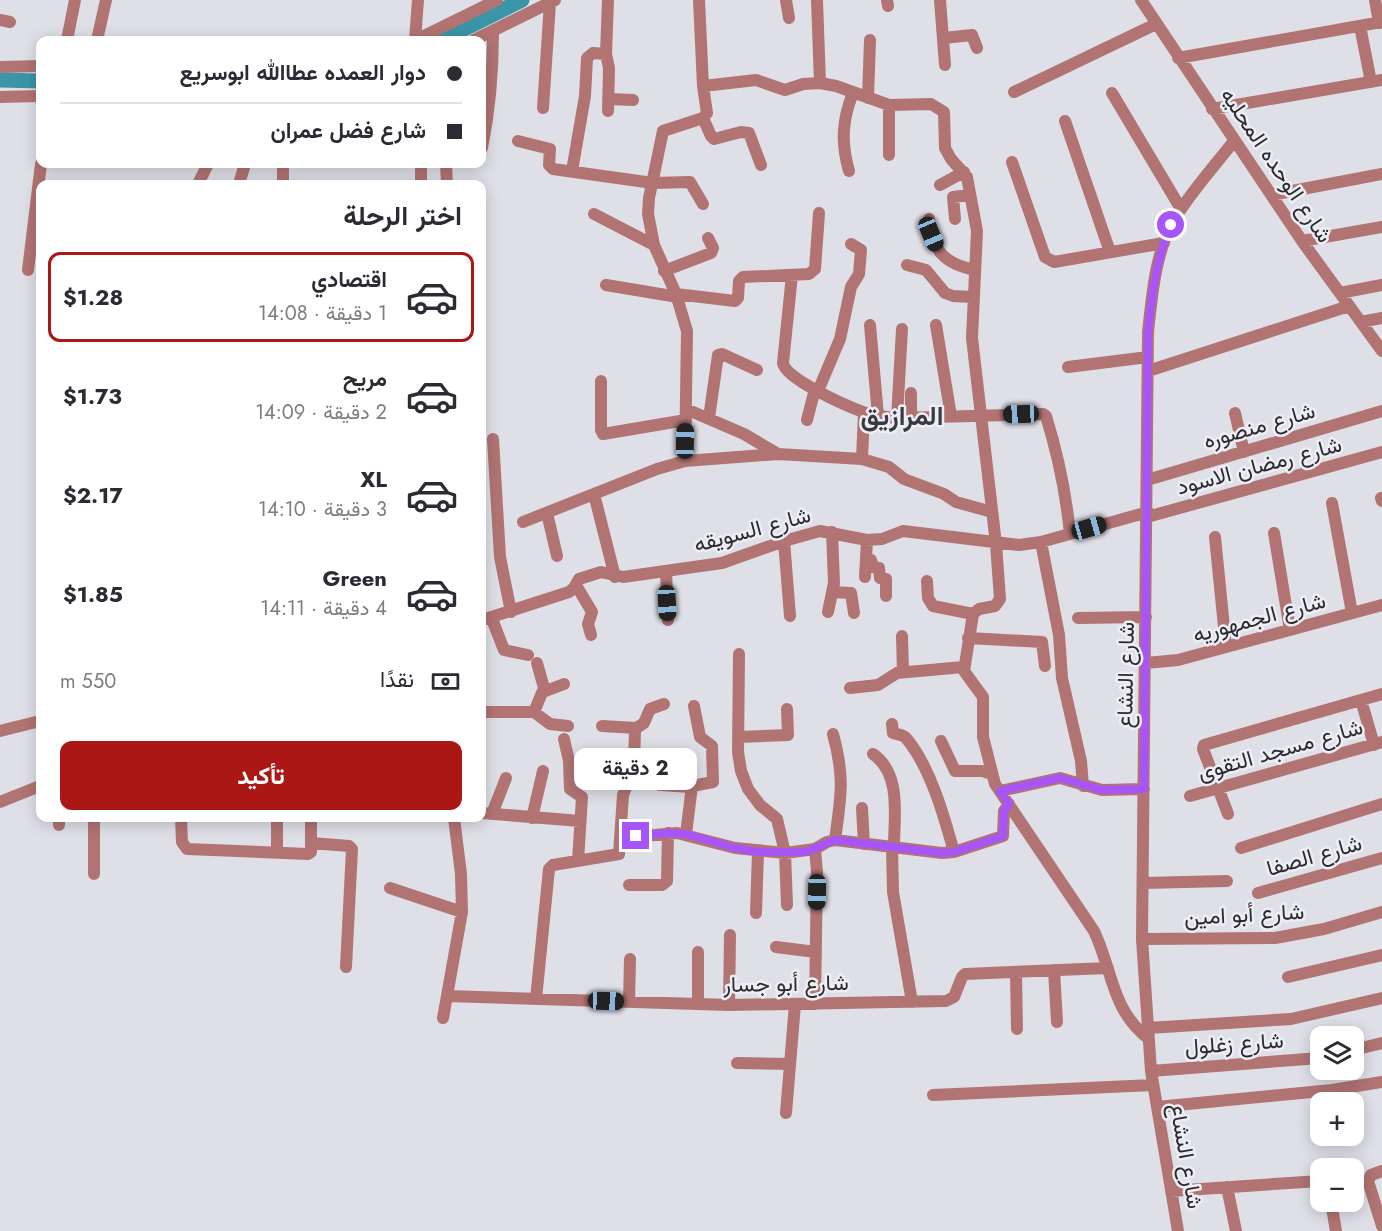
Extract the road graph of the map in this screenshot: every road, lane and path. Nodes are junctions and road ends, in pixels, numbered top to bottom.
1 (75, 0) edge
2 (106, 0) edge
3 (418, 0) edge
4 (497, 0) edge
5 (608, 0) edge
6 (699, 0) edge
7 (786, 0) edge
8 (817, 0) edge
9 (940, 0) edge
10 (1141, 0) edge
11 (1375, 0) edge
12 (553, 1) edge
13 (789, 18) dead end
14 (1381, 23) edge
15 (1156, 24) junction
16 (1360, 26) junction
17 (493, 32) junction
18 (67, 36) edge
19 (98, 36) edge
20 (415, 36) edge
21 (423, 36) edge
22 (484, 36) edge
23 (944, 38) junction
24 (870, 40) dead end
25 (977, 48) dead end
26 (606, 54) junction
27 (1178, 58) junction
28 (945, 65) dead end
29 (36, 66) edge
30 (0, 67) edge
31 (1377, 81) edge
32 (820, 83) junction
33 (703, 86) junction
34 (1014, 92) dead end
35 (853, 93) junction
36 (1112, 93) dead end
37 (36, 96) edge
38 (0, 97) edge
39 (868, 98) junction
40 (633, 100) dead end
41 (889, 105) junction
42 (543, 108) dead end
43 (1212, 109) junction
44 (703, 118) junction
45 (1065, 120) dead end
46 (486, 129) edge
47 (518, 141) dead end
48 (1234, 141) junction
49 (889, 156) dead end
50 (1012, 162) dead end
51 (761, 165) dead end
52 (572, 171) junction
53 (849, 171) dead end
54 (964, 172) junction
55 (1382, 174) edge
56 (653, 183) junction
57 (940, 185) dead end
58 (970, 195) junction
59 (1271, 195) junction
60 (704, 204) dead end
61 (36, 205) edge
62 (1181, 209) junction
63 (819, 213) dead end
64 (594, 214) dead end
65 (929, 219) dead end
66 (955, 219) dead end
67 (1382, 227) edge
68 (708, 238) dead end
69 (1302, 241) junction
70 (1164, 243) junction
71 (850, 244) dead end
72 (654, 245) junction
73 (1110, 252) junction
74 (907, 265) dead end
75 (28, 270) dead end
76 (975, 270) junction
77 (664, 271) junction
78 (792, 275) junction
79 (606, 285) dead end
80 (1382, 285) edge
81 (1340, 293) junction
82 (677, 296) junction
83 (972, 297) junction
84 (1349, 306) junction
85 (1382, 318) edge
86 (1361, 322) junction
87 (870, 325) dead end
88 (936, 325) dead end
89 (902, 328) dead end
90 (1382, 351) edge
91 (1148, 357) junction
92 (1068, 367) dead end
93 (757, 370) dead end
94 (1148, 371) junction
95 (601, 381) dead end
96 (817, 390) junction
97 (911, 393) dead end
98 (1382, 411) edge
99 (864, 413) junction
100 (1235, 413) dead end
101 (686, 415) junction
102 (981, 415) junction
103 (878, 416) junction
104 (951, 416) junction
105 (709, 418) junction
106 (897, 418) junction
107 (911, 418) junction
108 (807, 420) dead end
109 (493, 440) dead end
110 (1244, 452) junction
111 (1382, 452) edge
112 (778, 454) junction
113 (862, 459) junction
114 (685, 461) junction
115 (1148, 480) junction
116 (594, 494) junction
117 (1332, 503) dead end
118 (547, 513) junction
119 (992, 513) junction
120 (1148, 515) junction
121 (523, 522) dead end
122 (832, 532) junction
123 (1274, 533) dead end
124 (1070, 534) junction
125 (1215, 537) dead end
126 (867, 540) junction
127 (784, 541) junction
128 (1041, 542) junction
129 (996, 544) junction
130 (557, 556) dead end
131 (866, 560) junction
132 (666, 571) junction
133 (615, 577) junction
134 (866, 577) dead end
135 (927, 581) dead end
136 (576, 585) junction
137 (833, 592) junction
138 (886, 596) dead end
139 (1382, 605) edge
140 (511, 612) junction
141 (828, 612) dead end
142 (854, 613) dead end
143 (1352, 613) junction
144 (973, 614) junction
145 (790, 616) dead end
146 (1146, 617) junction
147 (1078, 618) dead end
148 (487, 619) edge
149 (668, 620) dead end
150 (1290, 630) junction
151 (591, 635) dead end
152 (902, 636) dead end
153 (968, 638) junction
154 (1226, 647) junction
155 (739, 654) dead end
156 (1146, 663) junction
157 (1046, 666) dead end
158 (963, 667) junction
159 (903, 672) junction
160 (564, 684) dead end
161 (850, 688) dead end
162 (543, 692) junction
163 (1382, 694) edge
164 (1361, 700) junction
165 (664, 704) dead end
166 (694, 706) dead end
167 (787, 709) dead end
168 (486, 712) edge
169 (534, 712) junction
170 (36, 722) edge
171 (892, 724) dead end
172 (602, 726) dead end
173 (636, 728) junction
174 (0, 731) edge
175 (832, 734) dead end
176 (738, 737) junction
177 (941, 741) dead end
178 (1378, 744) edge
179 (873, 754) dead end
180 (543, 771) dead end
181 (992, 774) junction
182 (506, 778) dead end
183 (660, 785) dead end
184 (1083, 786) junction
185 (691, 787) junction
186 (36, 788) edge
187 (1144, 789) junction
188 (1219, 789) junction
189 (1000, 791) junction
190 (1190, 796) dead end
191 (0, 802) edge
192 (1009, 804) junction
193 (1382, 804) edge
194 (862, 808) dead end
195 (487, 814) edge
196 (1228, 814) dead end
197 (532, 818) junction
198 (580, 821) junction
199 (94, 822) edge
200 (182, 822) edge
201 (277, 822) edge
202 (311, 822) edge
203 (454, 822) edge
204 (668, 833) junction
205 (686, 834) junction
206 (620, 838) junction
207 (835, 840) junction
208 (311, 843) junction
209 (864, 844) junction
210 (893, 847) junction
211 (1241, 848) dead end
212 (815, 849) junction
213 (758, 852) junction
214 (954, 852) junction
215 (277, 853) junction
216 (785, 853) junction
217 (1382, 858) edge
218 (578, 861) junction
219 (94, 873) dead end
220 (1227, 881) dead end
221 (1143, 883) junction
222 (629, 885) dead end
223 (390, 888) dead end
224 (1258, 893) dead end
225 (787, 905) dead end
226 (462, 912) junction
227 (1382, 912) edge
228 (756, 913) dead end
229 (730, 935) dead end
230 (1142, 939) junction
231 (776, 947) dead end
232 (698, 952) dead end
233 (816, 952) junction
234 (1382, 955) edge
235 (630, 958) dead end
236 (346, 967) dead end
237 (1108, 968) junction
238 (1054, 970) junction
239 (1016, 972) junction
240 (1288, 977) dead end
241 (447, 996) junction
242 (1382, 998) edge
243 (536, 999) junction
244 (630, 1002) junction
245 (912, 1002) junction
246 (698, 1004) junction
247 (795, 1004) junction
248 (815, 1004) junction
249 (729, 1005) junction
250 (443, 1018) dead end
251 (1057, 1022) dead end
252 (1017, 1029) dead end
253 (1148, 1033) junction
254 (1382, 1042) edge
255 (1364, 1047) edge
256 (1310, 1059) edge
257 (737, 1064) dead end
258 (790, 1064) junction
259 (1151, 1071) junction
260 (1382, 1082) edge
261 (1153, 1084) junction
262 (933, 1095) dead end
263 (1157, 1107) junction
264 (786, 1113) dead end
265 (1382, 1172) edge
266 (1310, 1181) edge
267 (1227, 1187) junction
268 (1171, 1191) junction
269 (1333, 1212) edge
270 (1382, 1226) edge
271 (1178, 1231) edge
272 (1236, 1231) edge
273 (1336, 1231) edge

1 - 18 street
2 - 19 street
3 - 20 street
4 - 21 street
5 - 26 street
6 - 33 street
7 - 13 street
8 - 32 street
9 - 23 street
10 - 15 street, شارع الوحده المحليه
11 - 14 street
12 - 17 street
12 - 42 street
14 - 16 street
15 - 27 street, شارع الوحده المحليه
15 - 34 street
16 - 27 street
16 - 31 street
17 - 22 street
17 - 46 street
23 - 25 street
23 - 28 street
24 - 39 street
26 - 40 street
26 - 52 street
27 - 43 street, شارع الوحده المحليه
29 - 30 street
31 - 43 street
32 - 33 street
32 - 35 street
33 - 44 street
35 - 39 street
35 - 53 street
36 - 62 street
37 - 38 street
39 - 41 street
41 - 49 street
41 - 54 street
43 - 48 street, شارع الوحده المحليه
44 - 51 street
44 - 56 street
45 - 73 street
47 - 52 street
48 - 59 street, شارع الوحده المحليه
48 - 62 street, شارع النشاع
50 - 73 street
52 - 56 street
54 - 57 street
54 - 58 street
55 - 59 street
56 - 60 street
56 - 72 street
58 - 66 street
58 - 76 street
59 - 69 street, شارع الوحده المحليه
61 - 75 street
62 - 70 street, شارع النشاع
63 - 78 street
64 - 72 street
65 - 76 street
67 - 69 street
68 - 77 street
69 - 81 street, شارع الوحده المحليه
70 - 73 street
70 - 91 street, شارع النشاع
71 - 96 street
72 - 77 street
74 - 83 street
76 - 83 street
77 - 82 street
78 - 82 street
78 - 96 street
79 - 82 street
80 - 81 street
81 - 84 street, شارع الوحده المحليه
82 - 101 street
83 - 102 street
84 - 86 street, شارع الوحده المحليه
84 - 94 street
85 - 86 street
86 - 90 street, شارع الوحده المحليه
87 - 103 street
88 - 104 street
89 - 106 street
91 - 92 street
91 - 94 street, شارع النشاع
93 - 105 street
94 - 115 street, شارع النشاع
95 - 101 street
96 - 99 street
96 - 108 street
97 - 107 street
98 - 110 street, شارع منصوره
99 - 103 street
99 - 113 street
100 - 110 street
101 - 105 street
101 - 114 street
102 - 104 street
102 - 119 street
102 - 124 street
103 - 106 street
104 - 107 street
105 - 112 street
106 - 107 street
109 - 140 street
110 - 115 street, شارع منصوره
111 - 120 street, شارع رمضان الاسود
112 - 113 street
112 - 114 street
113 - 119 street
114 - 116 street
115 - 120 street, شارع النشاع
116 - 118 street
116 - 133 street
117 - 143 street
118 - 121 street
118 - 130 street
119 - 129 street
120 - 124 street, شارع السويقه
120 - 146 street, شارع النشاع
122 - 126 street, شارع السويقه
122 - 127 street, شارع السويقه
122 - 137 street
123 - 150 street
124 - 128 street, شارع السويقه
125 - 154 street
126 - 129 street, شارع السويقه
126 - 131 street
127 - 132 street, شارع السويقه
127 - 145 street
128 - 129 street, شارع السويقه
128 - 184 street
129 - 144 street
131 - 134 street
131 - 138 street
132 - 133 street, شارع السويقه
132 - 149 street
133 - 136 street, شارع السويقه
135 - 144 street
136 - 140 street, شارع السويقه
136 - 151 street
137 - 141 street
137 - 142 street
139 - 143 street, شارع الجمهوريه
140 - 148 street, شارع السويقه
143 - 150 street, شارع الجمهوريه
144 - 153 street
146 - 147 street
146 - 156 street, شارع النشاع
148 - 162 street
150 - 154 street, شارع الجمهوريه
152 - 159 street
153 - 157 street
153 - 158 street
154 - 156 street, شارع الجمهوريه
155 - 176 street
156 - 187 street, شارع النشاع
158 - 159 street
158 - 181 street
159 - 161 street
160 - 162 street
162 - 169 street
163 - 164 street
164 - 178 street
164 - 188 street
165 - 173 street
166 - 185 street
167 - 176 street
168 - 169 street
169 - 198 street
170 - 174 street
171 - 214 street
172 - 173 street
173 - 206 street
175 - 207 street
176 - 216 street
177 - 181 street
178 - 188 street, شارع مسجد التقوى
179 - 210 street
180 - 197 street
181 - 189 street
182 - 195 street
183 - 185 street
184 - 187 street
184 - 189 street
185 - 205 street
186 - 191 street
187 - 221 street, شارع النشاع
188 - 190 street, شارع مسجد التقوى
188 - 196 street
189 - 192 street
192 - 214 street
192 - 237 street
193 - 211 street
194 - 209 street
195 - 197 street
197 - 198 street
198 - 218 street
199 - 219 street
200 - 215 street
201 - 215 street
202 - 208 street
203 - 226 street
204 - 205 street
204 - 206 street
204 - 222 street
205 - 213 street
206 - 218 street
207 - 209 street
207 - 212 street
208 - 215 street
208 - 236 street
209 - 210 street
210 - 214 street
210 - 245 street
212 - 216 street
212 - 233 street
213 - 216 street
213 - 228 street
216 - 225 street
217 - 224 street, شارع الصفا
218 - 243 street
220 - 221 street
221 - 230 street, شارع النشاع
223 - 226 street
226 - 241 street
227 - 230 street, شارع أبو امين
229 - 249 street
230 - 253 street, شارع النشاع
231 - 233 street
232 - 246 street
233 - 248 street
234 - 240 street
235 - 244 street
237 - 238 street, شارع أبو جسار
237 - 253 street
238 - 239 street, شارع أبو جسار
238 - 251 street
239 - 245 street, شارع أبو جسار
239 - 252 street
241 - 243 street, شارع أبو جسار
241 - 250 street
242 - 253 street
243 - 244 street, شارع أبو جسار
244 - 246 street, شارع أبو جسار
245 - 248 street, شارع أبو جسار
246 - 249 street, شارع أبو جسار
247 - 248 street, شارع أبو جسار
247 - 249 street, شارع أبو جسار
247 - 258 street
253 - 259 street, شارع النشاع
254 - 255 street
256 - 259 street, شارع زغلول
257 - 258 street
258 - 264 street
259 - 261 street, شارع النشاع
260 - 263 street
261 - 262 street
261 - 263 street, شارع النشاع
263 - 268 street, شارع النشاع
265 - 270 street
266 - 267 street
267 - 268 street
267 - 272 street
268 - 271 street, شارع النشاع
269 - 273 street

